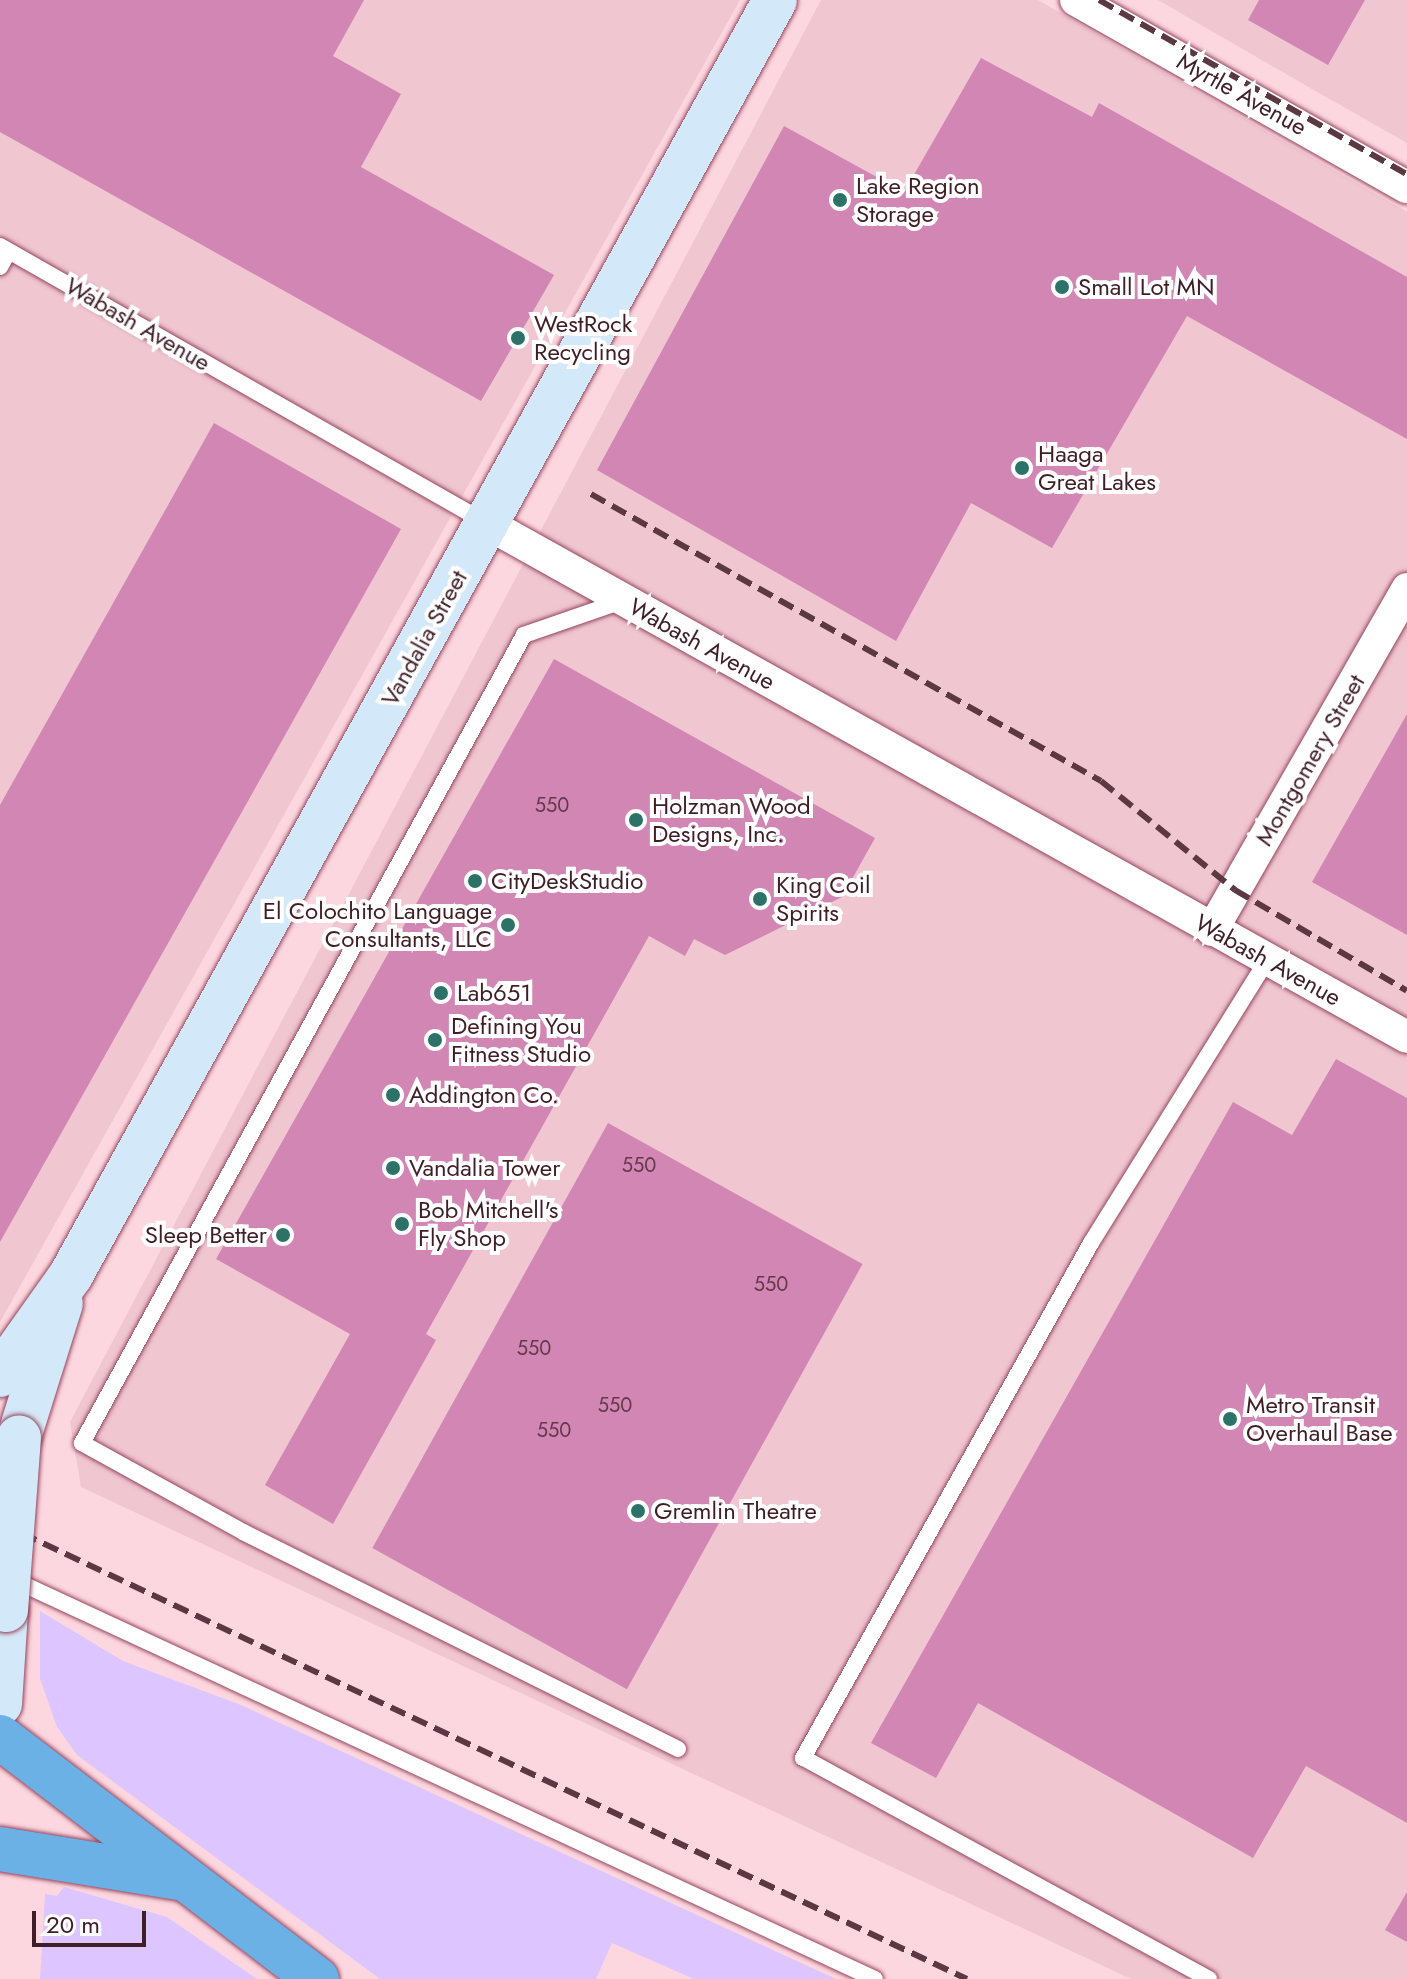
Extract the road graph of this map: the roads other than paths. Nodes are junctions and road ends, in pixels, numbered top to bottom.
1 (775, 0) edge
2 (1076, 0) edge
3 (1407, 187) edge
4 (4, 248) edge
5 (0, 267) edge
6 (488, 524) junction
7 (1407, 589) edge
8 (624, 600) junction
9 (1212, 930) junction
10 (1267, 960) junction
11 (1407, 1037) edge
12 (71, 1275) junction
13 (0, 1375) edge
14 (4, 1586) edge
15 (0, 1704) edge
16 (0, 1737) edge
17 (678, 1749) dead end
18 (0, 1849) edge
19 (181, 1879) junction
20 (317, 1979) edge
21 (875, 1979) edge
22 (1209, 1979) edge

1 - 6 main road, Vandalia Street
2 - 3 street, Myrtle Avenue
4 - 5 lane
4 - 6 lane, Wabash Avenue
6 - 8 street, Wabash Avenue
6 - 12 main road, Vandalia Street
7 - 9 street, Montgomery Street
8 - 9 street, Wabash Avenue
8 - 17 lane
9 - 10 street, Wabash Avenue
10 - 11 street, Wabash Avenue
10 - 22 lane
12 - 13 main road, Vandalia Street
12 - 14 main road, Vandalia Street, bridge
14 - 15 main road, Vandalia Street
14 - 21 lane
16 - 19 highway
18 - 19 highway
19 - 20 highway

